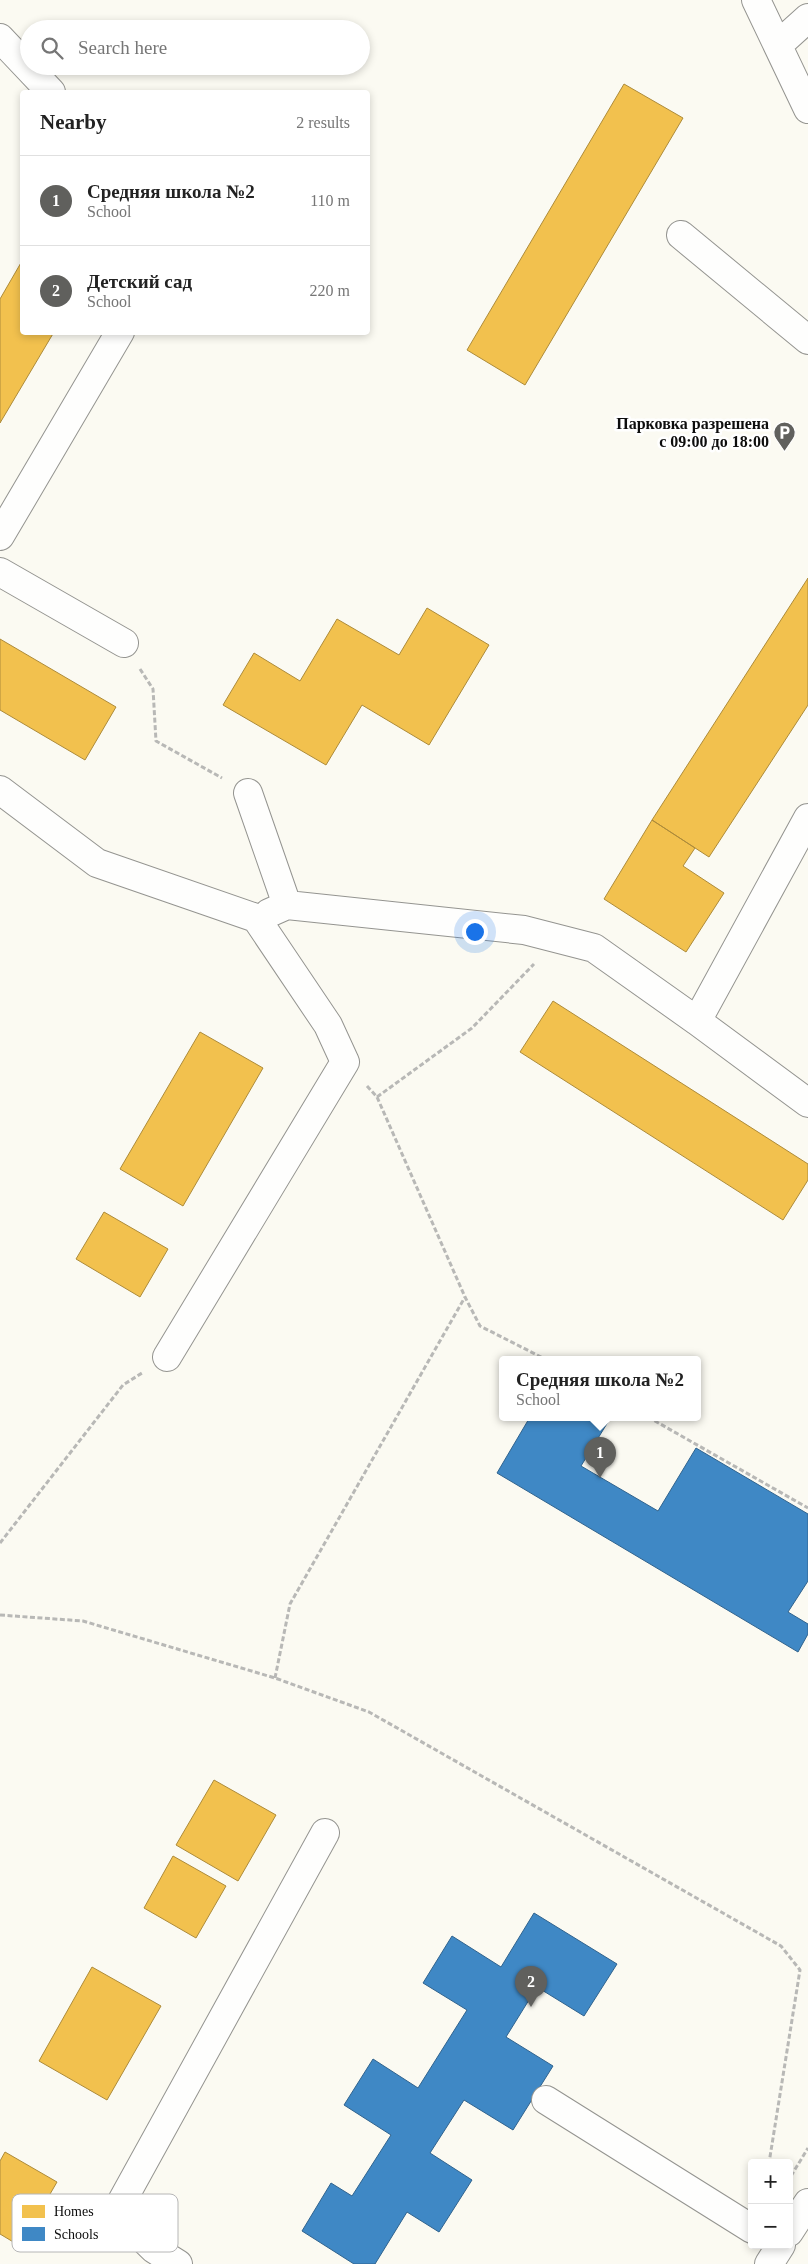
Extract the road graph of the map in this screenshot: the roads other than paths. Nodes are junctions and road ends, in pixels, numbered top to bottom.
1 (756, 0) edge
2 (808, 18) edge
3 (0, 38) edge
4 (778, 45) junction
5 (20, 59) edge
6 (35, 75) edge
7 (49, 90) edge
8 (808, 109) edge
9 (681, 235) dead end
10 (118, 335) edge
11 (808, 340) edge
12 (0, 536) edge
13 (0, 572) edge
14 (124, 643) road end
15 (0, 790) edge
16 (248, 793) road end
17 (808, 818) edge
18 (287, 906) junction
19 (256, 918) junction
20 (697, 1021) junction
21 (808, 1103) edge
22 (167, 1357) road end
23 (325, 1833) dead end
24 (546, 2100) dead end
25 (126, 2194) edge
26 (808, 2203) edge
27 (748, 2226) edge
28 (793, 2227) edge
29 (157, 2252) edge
30 (178, 2264) edge

1 - 4 street
2 - 4 street
3 - 5 street
4 - 8 street
6 - 7 street
9 - 11 street
10 - 12 street
13 - 14 street
15 - 19 street
16 - 18 street
17 - 20 street
18 - 19 street
18 - 20 street
19 - 22 street
20 - 21 street
23 - 25 street
24 - 27 street
26 - 28 street
29 - 30 street

